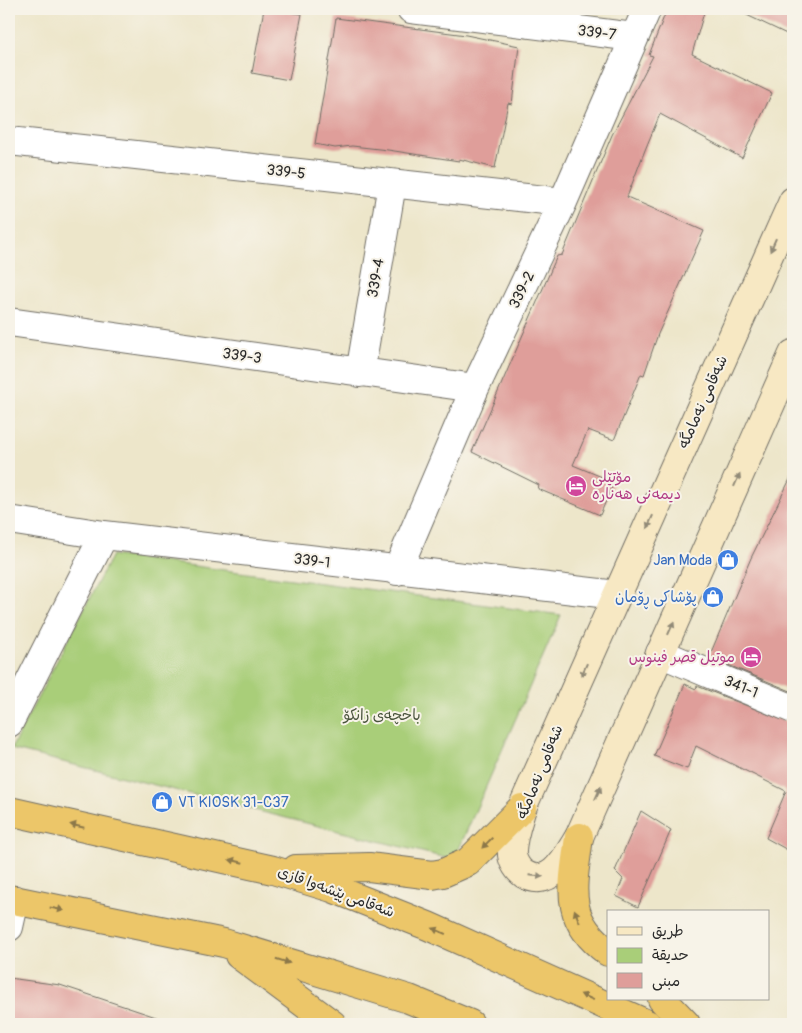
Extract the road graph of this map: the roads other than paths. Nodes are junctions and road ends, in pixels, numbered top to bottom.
1 (411, 9) edge
2 (646, 9) edge
3 (574, 20) edge
4 (634, 37) junction
5 (9, 141) edge
6 (392, 184) junction
7 (793, 201) edge
8 (564, 202) junction
9 (9, 322) edge
10 (793, 354) edge
11 (360, 373) junction
12 (475, 388) junction
13 (9, 520) edge
14 (104, 535) junction
15 (397, 571) junction
16 (617, 595) junction
17 (660, 653) junction
18 (793, 709) edge
19 (9, 723) edge
20 (522, 808) junction
21 (9, 811) edge
22 (579, 837) junction
23 (273, 870) junction
24 (12, 900) edge
25 (9, 927) edge
26 (224, 943) junction
27 (607, 951) edge
28 (663, 1000) edge
29 (332, 1024) edge
30 (470, 1024) edge
31 (647, 1024) edge
32 (686, 1024) edge

1 - 3 street, 339-7
2 - 4 street, 339-2
3 - 4 street, 339-7
4 - 8 street, 339-2
5 - 6 street, 339-5
6 - 8 street, 339-5
6 - 11 street, 339-4
7 -> 16 main road, شەقامی نەمامگە
8 - 12 street, 339-2
9 - 11 street, 339-3
17 -> 10 main road, شەقامی نەمامگە
11 - 12 street, 339-3
12 - 15 street, 339-2
13 - 14 street, 339-1
14 - 15 street, 339-1
14 - 19 street
15 - 16 street, 339-1
16 -> 20 main road, شەقامی نەمامگە
17 - 18 street, 341-1
22 -> 17 main road, شەقامی نەمامگە
20 -> 22 main road, شەقامی نەمامگە
20 -> 23 highway
23 -> 21 highway, شەقامی پێشەوا قازی
27 -> 22 highway
31 -> 23 highway, شەقامی پێشەوا قازی
24 - 25 street
24 -> 26 highway
26 - 29 highway
26 -> 30 highway
28 - 32 highway

